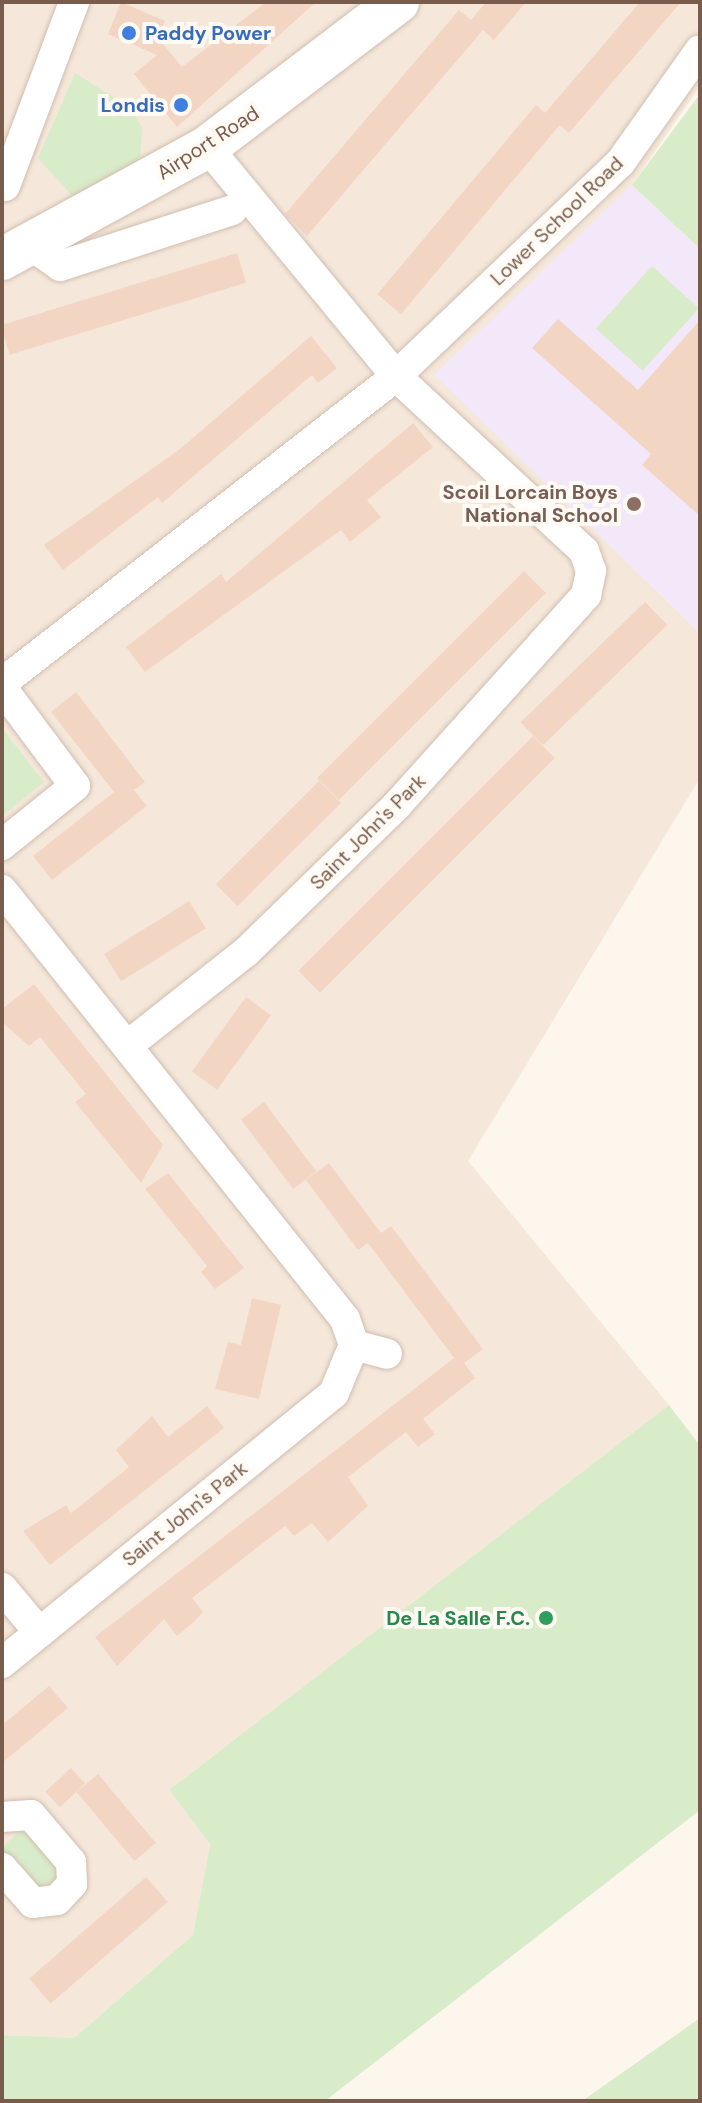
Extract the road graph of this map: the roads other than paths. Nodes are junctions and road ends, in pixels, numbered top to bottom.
1 (74, 2) edge
2 (398, 2) edge
3 (700, 50) edge
4 (207, 147) junction
5 (5, 186) dead end
6 (232, 210) dead end
7 (16, 251) edge
8 (396, 376) junction
9 (2, 686) edge
10 (2, 845) edge
11 (2, 890) edge
12 (127, 1046) junction
13 (354, 1345) junction
14 (387, 1354) dead end
15 (2, 1588) edge
16 (39, 1632) junction
17 (2, 1663) edge
18 (2, 1817) edge
19 (2, 1868) edge

1 - 5 street
2 - 4 main road, Airport Road
3 - 8 street, Lower School Road
4 - 7 main road, Airport Road
4 - 8 street
6 - 7 street
8 - 9 street
8 - 12 street, Saint John's Park
9 - 10 street
11 - 12 street
12 - 13 street
13 - 14 street
13 - 16 street, Saint John's Park
15 - 16 street
16 - 17 street, Saint John's Park
18 - 19 street

